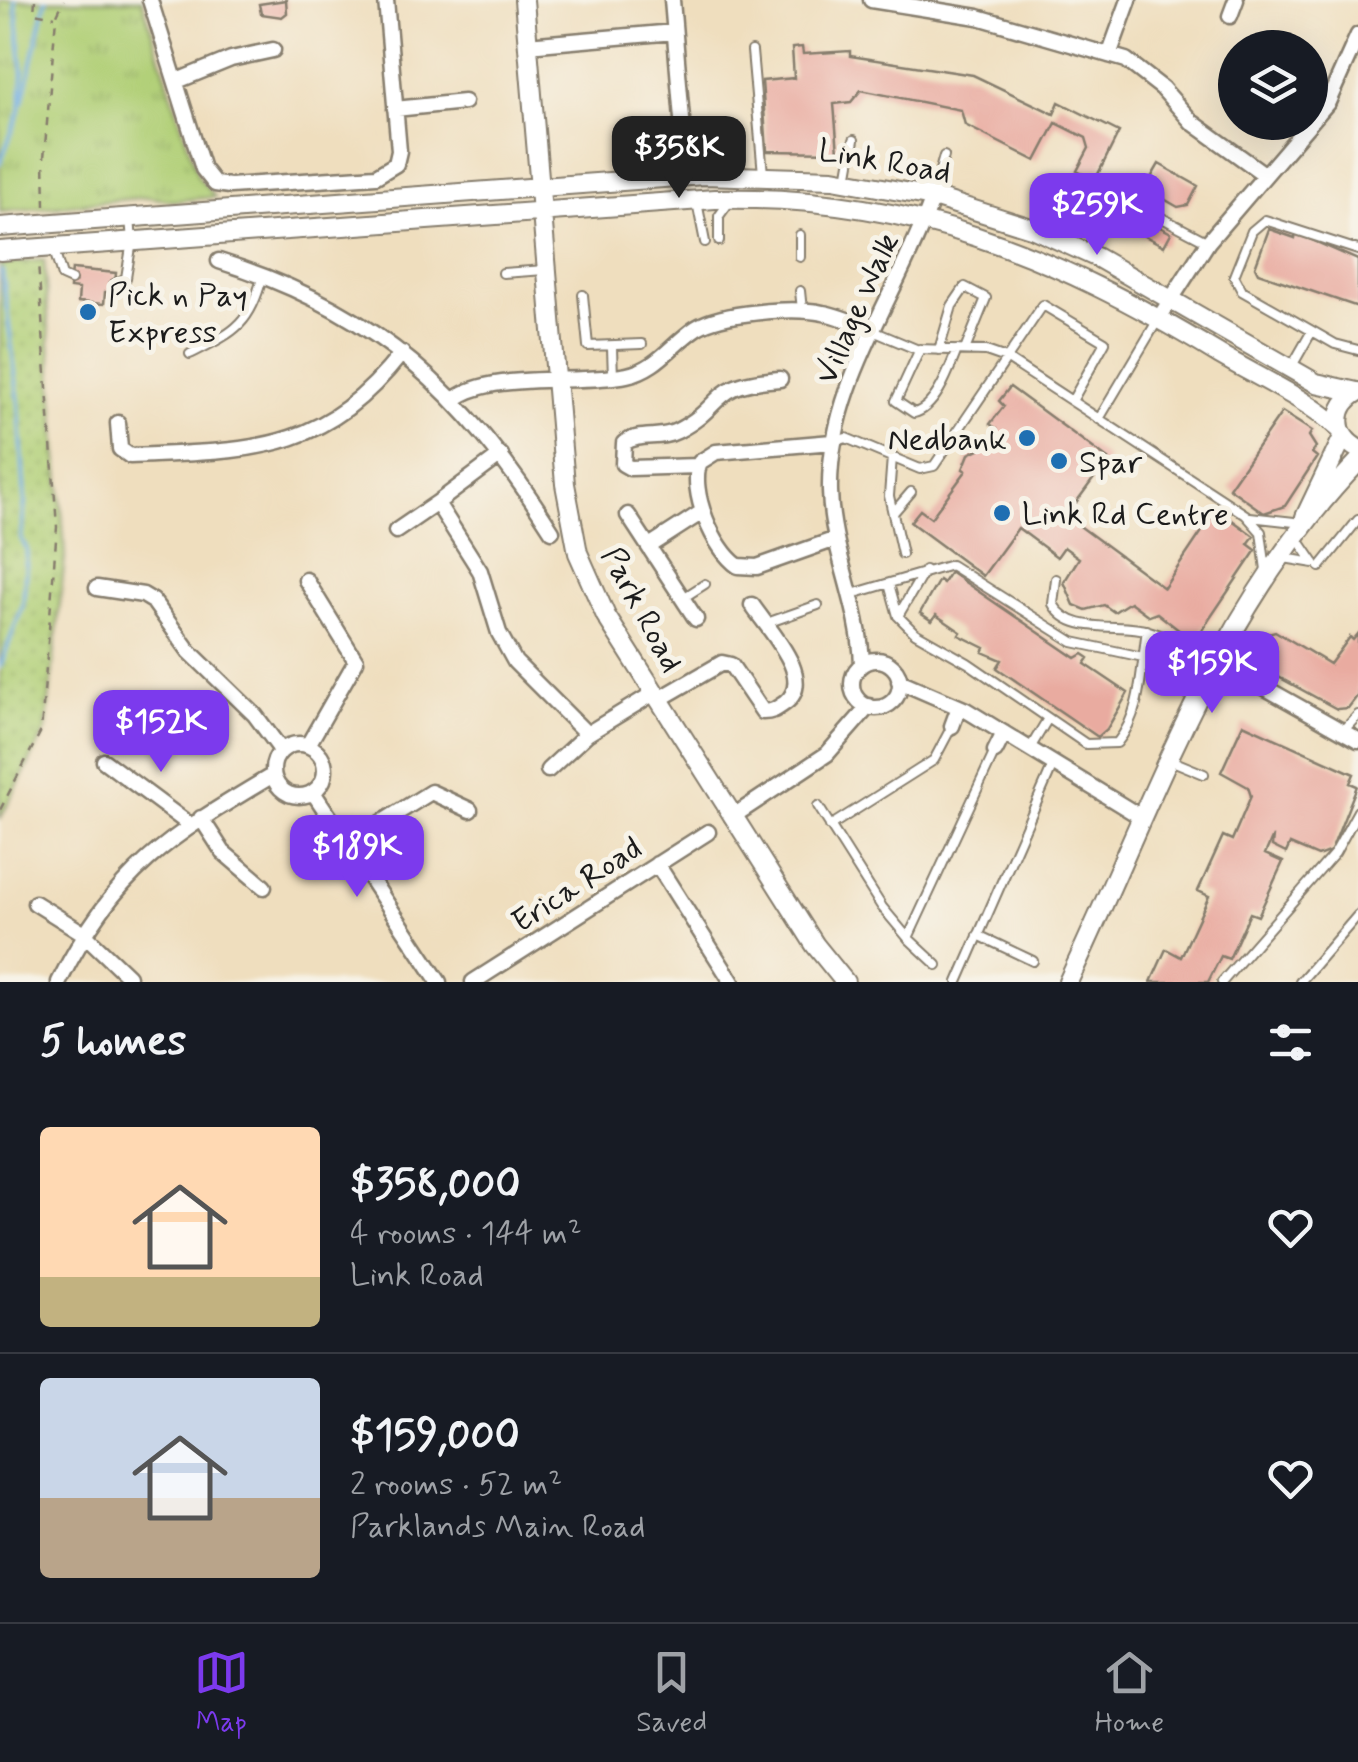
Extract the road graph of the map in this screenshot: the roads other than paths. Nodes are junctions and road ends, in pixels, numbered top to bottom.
1 (150, 0) edge
2 (386, 0) edge
3 (524, 0) edge
4 (672, 0) edge
5 (871, 0) edge
6 (1129, 0) edge
7 (1236, 0) edge
8 (1230, 16) dead end
9 (674, 32) junction
10 (1358, 35) edge
11 (527, 45) junction
12 (274, 50) dead end
13 (752, 52) dead end
14 (1110, 55) junction
15 (177, 81) junction
16 (464, 102) dead end
17 (395, 109) junction
18 (854, 140) dead end
19 (685, 155) dead end
20 (944, 156) dead end
21 (762, 174) junction
22 (1264, 174) junction
23 (847, 180) junction
24 (540, 188) junction
25 (933, 196) junction
26 (733, 198) junction
27 (696, 200) junction
28 (542, 210) junction
29 (130, 218) junction
30 (925, 218) junction
31 (0, 227) edge
32 (800, 235) dead end
33 (132, 241) junction
34 (719, 241) dead end
35 (705, 242) dead end
36 (1208, 242) junction
37 (0, 250) edge
38 (1358, 250) edge
39 (45, 252) junction
40 (1087, 253) junction
41 (800, 257) dead end
42 (219, 261) dead end
43 (549, 269) junction
44 (503, 273) dead end
45 (263, 274) junction
46 (71, 280) dead end
47 (114, 284) dead end
48 (800, 291) dead end
49 (583, 295) dead end
50 (1171, 298) junction
51 (802, 310) junction
52 (1158, 318) junction
53 (873, 331) junction
54 (1312, 331) junction
55 (642, 344) dead end
56 (612, 348) junction
57 (920, 349) junction
58 (939, 350) junction
59 (961, 350) junction
60 (1358, 350) edge
61 (402, 353) junction
62 (190, 354) dead end
63 (1006, 358) junction
64 (1291, 368) junction
65 (613, 377) junction
66 (780, 379) dead end
67 (558, 382) junction
68 (1358, 392) edge
69 (455, 399) junction
70 (1072, 401) junction
71 (1099, 419) junction
72 (118, 423) dead end
73 (1347, 438) edge
74 (832, 442) junction
75 (501, 456) junction
76 (892, 457) junction
77 (1358, 462) edge
78 (698, 466) junction
79 (911, 492) dead end
80 (437, 504) junction
81 (702, 512) junction
82 (892, 513) junction
83 (628, 515) dead end
84 (1246, 516) junction
85 (1358, 520) edge
86 (1301, 526) junction
87 (396, 531) dead end
88 (552, 532) dead end
89 (836, 539) junction
90 (650, 545) junction
91 (902, 554) dead end
92 (1281, 557) junction
93 (1320, 567) dead end
94 (924, 570) junction
95 (1267, 578) junction
96 (1056, 579) dead end
97 (306, 580) dead end
98 (705, 584) dead end
99 (888, 584) junction
100 (97, 588) dead end
101 (852, 594) junction
102 (682, 598) junction
103 (752, 605) dead end
104 (818, 605) dead end
105 (898, 616) junction
106 (696, 619) dead end
107 (764, 624) junction
108 (1147, 630) junction
109 (1143, 657) junction
110 (1214, 659) junction
111 (870, 662) junction
112 (898, 689) junction
113 (656, 697) junction
114 (863, 702) junction
115 (960, 707) junction
116 (1358, 715) edge
117 (1047, 720) junction
118 (952, 726) joint
119 (1342, 732) junction
120 (1004, 733) junction
121 (587, 734) junction
122 (1358, 740) edge
123 (308, 745) junction
124 (281, 750) junction
125 (1029, 750) junction
126 (995, 751) joint
127 (1166, 758) junction
128 (104, 761) dead end
129 (1053, 766) junction
130 (548, 770) dead end
131 (1204, 774) dead end
132 (273, 775) junction
133 (312, 792) junction
134 (818, 806) dead end
135 (470, 810) dead end
136 (732, 816) junction
137 (1141, 816) junction
138 (1356, 816) edge
139 (196, 822) junction
140 (830, 826) junction
141 (708, 832) dead end
142 (347, 844) junction
143 (658, 864) junction
144 (264, 887) dead end
145 (36, 903) dead end
146 (1358, 915) edge
147 (83, 933) junction
148 (978, 935) junction
149 (908, 938) junction
150 (1033, 961) dead end
151 (937, 965) dead end
152 (128, 976) dead end
153 (1072, 979) edge
154 (59, 982) edge
155 (439, 982) edge
156 (473, 982) edge
157 (732, 982) edge
158 (845, 982) edge
159 (958, 982) edge
160 (1222, 982) edge
161 (1300, 982) edge

1 - 15 street
2 - 17 street
3 - 11 street, Park Road
4 - 9 street
5 - 14 street
6 - 14 street
7 - 8 street
9 - 11 street
9 - 19 street
10 - 22 street
11 - 24 street, Park Road
12 - 15 street
13 - 21 lane
14 - 22 street
15 - 17 street
16 - 17 street
18 - 23 lane
20 - 25 lane
21 - 23 street, Link Road
21 - 24 street, Link Road
22 - 36 street
23 - 25 street, Link Road
24 - 28 street, Park Road
24 - 29 street, Link Road
25 - 30 street, Village Walk
25 - 40 street, Link Road
26 - 27 street, Link Road
26 - 30 street, Link Road
26 - 34 lane
27 - 28 street, Link Road
27 - 35 lane
28 - 33 street, Link Road
28 - 43 street, Park Road
29 - 31 street, Link Road
29 - 33 lane
30 - 52 street, Link Road
30 - 53 street, Village Walk
32 - 41 lane
33 - 39 street, Link Road
33 - 47 lane
36 - 40 lane
36 - 50 street
37 - 39 street, Link Road
38 - 54 lane
39 - 46 lane
40 - 50 street, Link Road
42 - 45 street
43 - 44 lane
43 - 67 street, Park Road
45 - 61 street
45 - 62 lane
48 - 51 lane
49 - 56 lane
50 - 52 street
50 - 64 street, Link Road
51 - 53 street
51 - 65 street
52 - 71 lane
52 - 73 street, Link Road
53 - 57 lane
53 - 74 street, Village Walk
54 - 60 lane
54 - 64 lane
55 - 56 lane
56 - 65 lane
57 - 58 lane
57 - 59 lane
58 - 59 lane
58 - 59 lane
59 - 63 lane
61 - 69 street
61 - 72 street
63 - 70 lane
63 - 70 lane
63 - 76 lane
64 - 68 street, Link Road
65 - 67 street
66 - 78 street
67 - 69 street
67 - 113 street, Park Road
68 - 73 street
69 - 75 street
70 - 71 lane
71 - 84 lane
73 - 86 street
74 - 76 lane
74 - 78 street
74 - 89 street, Village Walk
75 - 80 street
75 - 88 street
76 - 82 lane
77 - 86 street
78 - 81 street
79 - 82 lane
80 - 87 street
80 - 121 street
81 - 89 street
81 - 90 street
82 - 91 lane
83 - 90 street
84 - 86 lane
84 - 95 lane
85 - 93 lane
86 - 92 street
86 - 92 lane
89 - 101 street, Village Walk
90 - 102 street
92 - 95 street
94 - 99 lane
94 - 105 lane
94 - 109 lane
95 - 110 street
96 - 108 lane
97 - 123 street
98 - 102 lane
99 - 101 lane
99 - 105 lane
100 - 124 street
101 - 111 street, Village Walk
102 - 106 street
103 - 107 street
104 - 107 lane
105 - 117 lane
107 - 113 street
108 - 109 lane
108 - 110 lane
109 - 117 lane
110 - 119 street
110 - 127 street
111 - 112 street
111 - 114 street
112 - 114 street
112 - 115 street
113 - 121 street
113 - 136 street, Park Road
114 - 136 street
115 - 118 street
115 - 120 street
116 - 119 lane
117 - 125 lane
118 - 140 lane
119 - 122 street
120 - 125 street
120 - 126 street
121 - 130 street
123 - 124 street
123 - 133 street
124 - 132 street
125 - 129 street
126 - 149 lane
127 - 131 lane
127 - 137 street
128 - 139 street
129 - 137 street
129 - 148 lane
132 - 133 street
132 - 139 street
133 - 142 street
134 - 140 lane
135 - 142 street
136 - 158 street, Park Road
137 - 153 street
138 - 160 lane
139 - 144 street
139 - 147 street
140 - 149 lane
141 - 143 street, Erica Road
142 - 155 street
143 - 156 street, Erica Road
143 - 157 street
145 - 147 street
146 - 161 lane
147 - 152 street
147 - 154 street
148 - 150 lane
148 - 159 lane
149 - 151 lane

